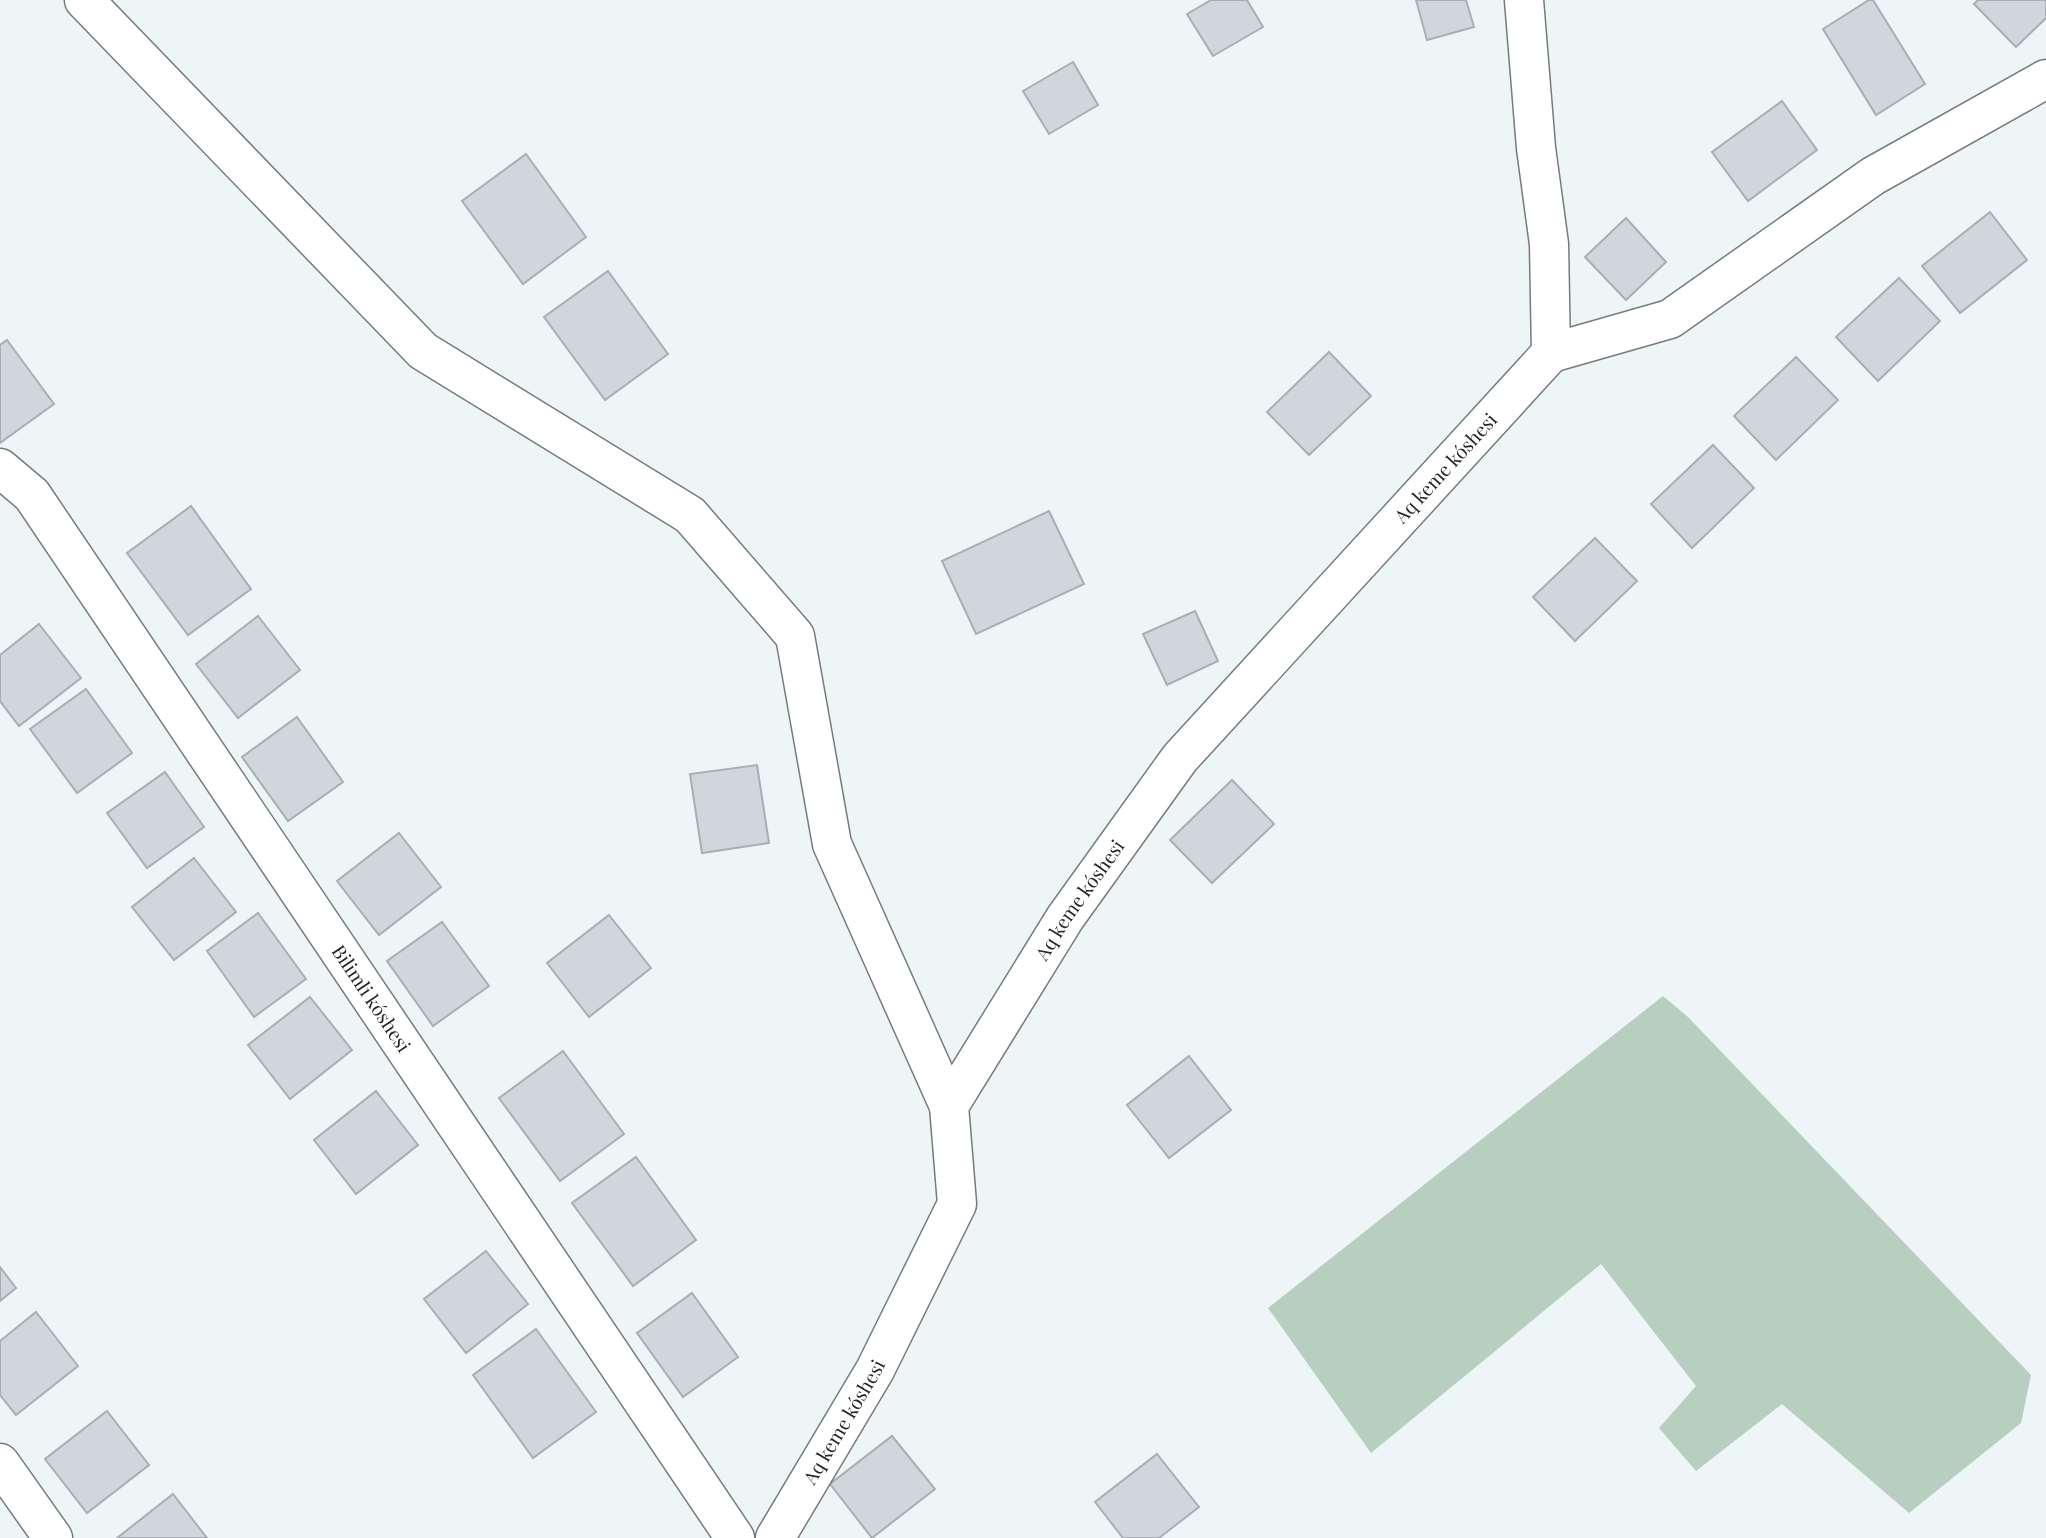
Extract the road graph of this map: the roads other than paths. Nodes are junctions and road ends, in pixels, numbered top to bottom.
1 (84, 0) edge
2 (1524, 0) edge
3 (2046, 79) edge
4 (1551, 353) junction
5 (0, 468) edge
6 (949, 1106) junction
7 (0, 1463) edge
8 (53, 1538) edge
9 (735, 1538) edge
10 (775, 1538) edge

1 - 6 street
2 - 4 street
3 - 4 street
4 - 6 street, Aq keme kóshesi
5 - 9 street, Bilimli kóshesi
6 - 10 street, Aq keme kóshesi
7 - 8 street

